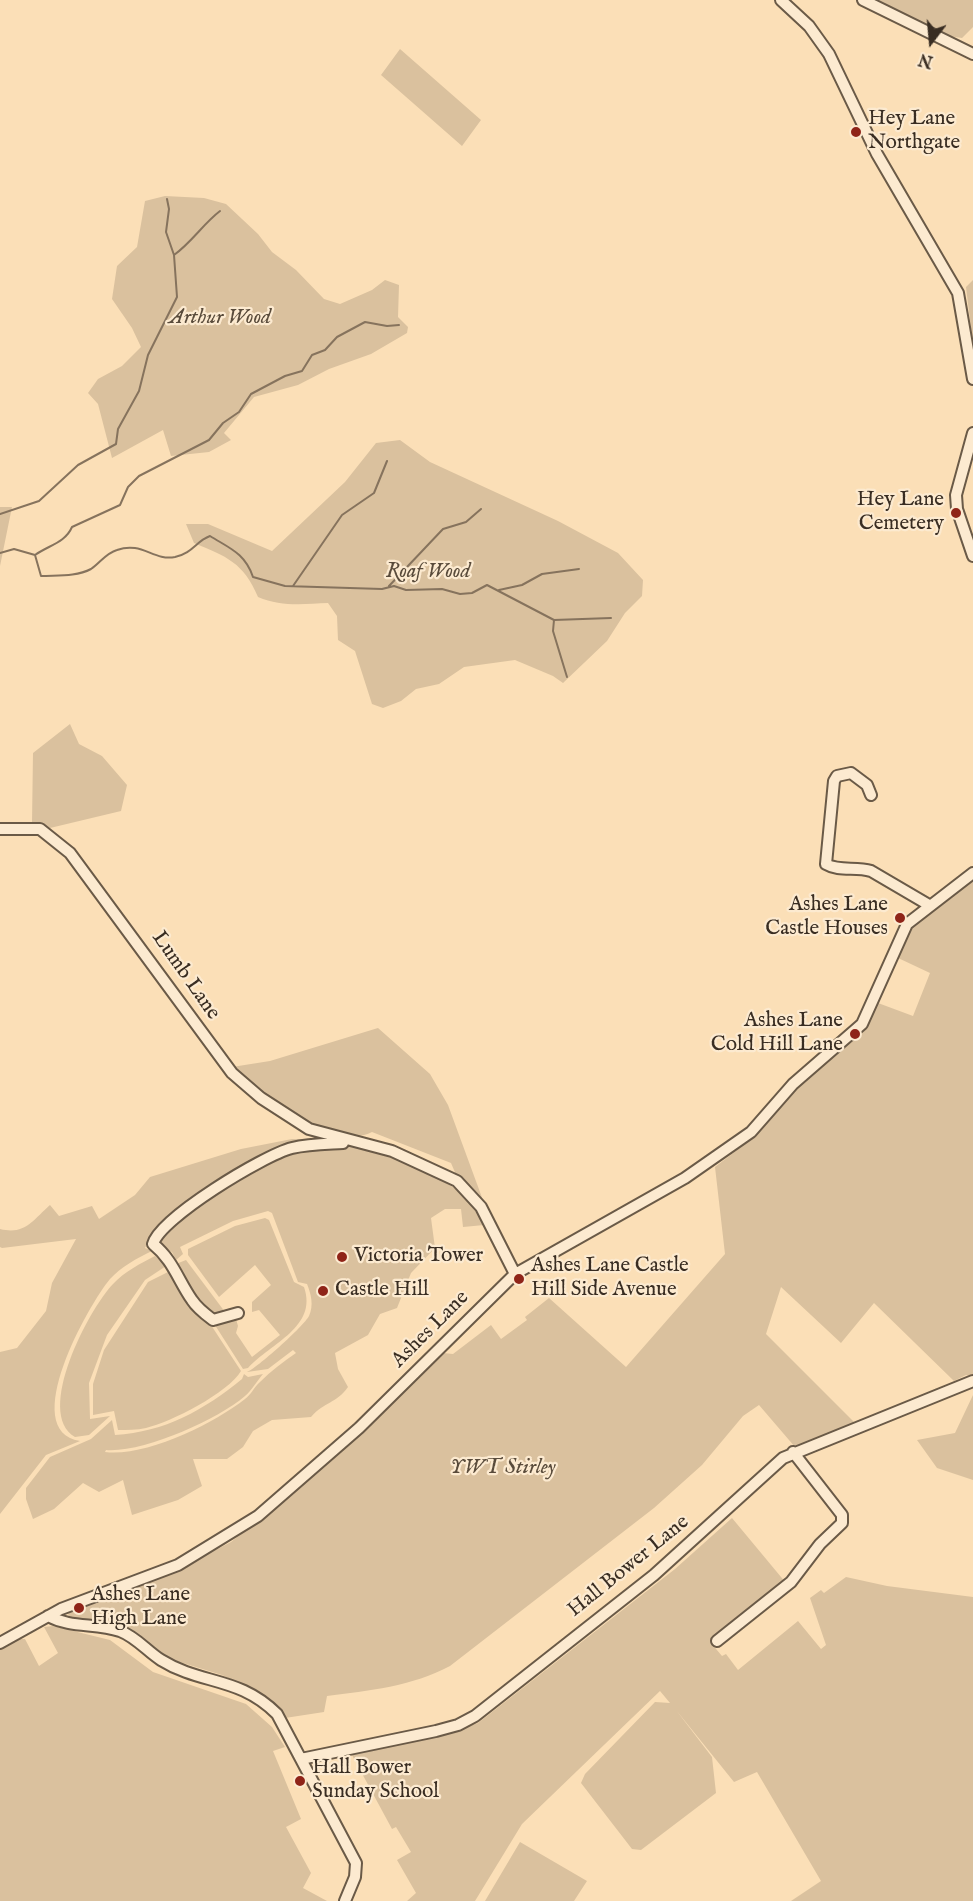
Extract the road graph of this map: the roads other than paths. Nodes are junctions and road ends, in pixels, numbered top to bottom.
1 (781, 0) edge
2 (863, 0) edge
3 (973, 54) edge
4 (973, 379) edge
5 (973, 433) edge
6 (973, 556) edge
7 (871, 795) dead end
8 (0, 829) edge
9 (973, 873) edge
10 (929, 905) junction
11 (352, 1139) junction
12 (515, 1274) junction
13 (238, 1313) dead end
14 (973, 1381) edge
15 (793, 1452) junction
16 (48, 1616) junction
17 (717, 1641) dead end
18 (0, 1643) edge
19 (301, 1759) junction
20 (345, 1901) edge

1 - 4 street
2 - 3 street
5 - 6 street
7 - 10 street
8 - 11 street, Lumb Lane
9 - 10 street, Ashes Lane
10 - 12 street, Ashes Lane
11 - 12 street, Lumb Lane
11 - 13 street
12 - 16 street, Ashes Lane
14 - 15 street, Hall Bower Lane
15 - 17 street
15 - 19 street, Hall Bower Lane
16 - 18 street, Ashes Lane
16 - 19 street
19 - 20 street

